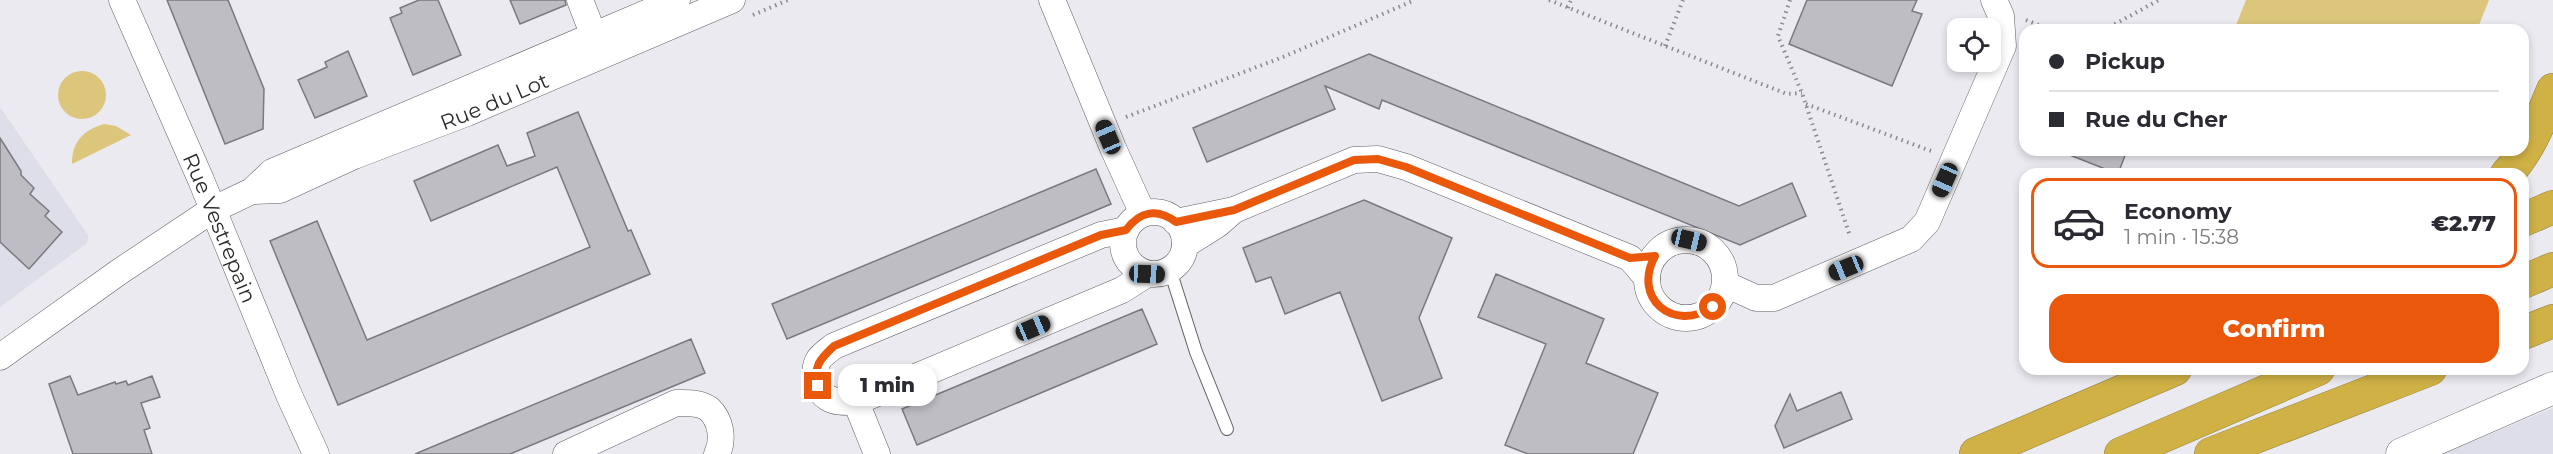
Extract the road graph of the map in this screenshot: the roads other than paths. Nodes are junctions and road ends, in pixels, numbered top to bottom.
1 (122, 0) edge
2 (580, 0) edge
3 (677, 0) edge
4 (732, 0) edge
5 (1052, 0) edge
6 (1994, 0) edge
7 (598, 44) junction
8 (2553, 90) edge
9 (2529, 142) edge
10 (2553, 148) edge
11 (2514, 168) edge
12 (2553, 207) edge
13 (212, 210) junction
14 (1234, 210) junction
15 (2529, 217) edge
16 (1134, 222) junction
17 (1176, 222) junction
18 (1185, 245) junction
19 (1651, 267) junction
20 (2553, 269) edge
21 (1158, 272) junction
22 (2529, 279) edge
23 (1725, 284) junction
24 (2553, 321) edge
25 (2529, 331) edge
26 (0, 357) edge
27 (2161, 375) edge
28 (2304, 375) edge
29 (2415, 375) edge
30 (2553, 388) edge
31 (856, 402) junction
32 (1227, 429) dead end
33 (316, 454) edge
34 (566, 454) edge
35 (717, 454) edge
36 (877, 454) edge
37 (1976, 454) edge
38 (2121, 454) edge
39 (2211, 454) edge
40 (2402, 454) edge

1 - 13 street, Rue Vestrepain
2 - 7 street
3 - 7 street, Rue du Lot
4 - 7 street, Rue du Lot
5 - 16 street
6 - 23 street
7 - 13 street, Rue du Lot
8 - 9 highway
10 - 11 highway
12 - 15 highway
13 - 26 street, Rue du Lot
13 - 33 street, Rue Vestrepain
14 - 17 street
14 - 18 street
14 - 19 street
16 - 17 street
16 - 21 street
16 - 31 street
17 - 18 street
18 - 21 street
19 - 23 street
19 - 23 street
20 - 22 highway
21 - 31 street
21 - 32 lane
24 - 25 highway
27 - 37 highway
28 - 38 highway
29 - 39 highway
30 - 40 street
31 - 36 street
34 - 35 street

